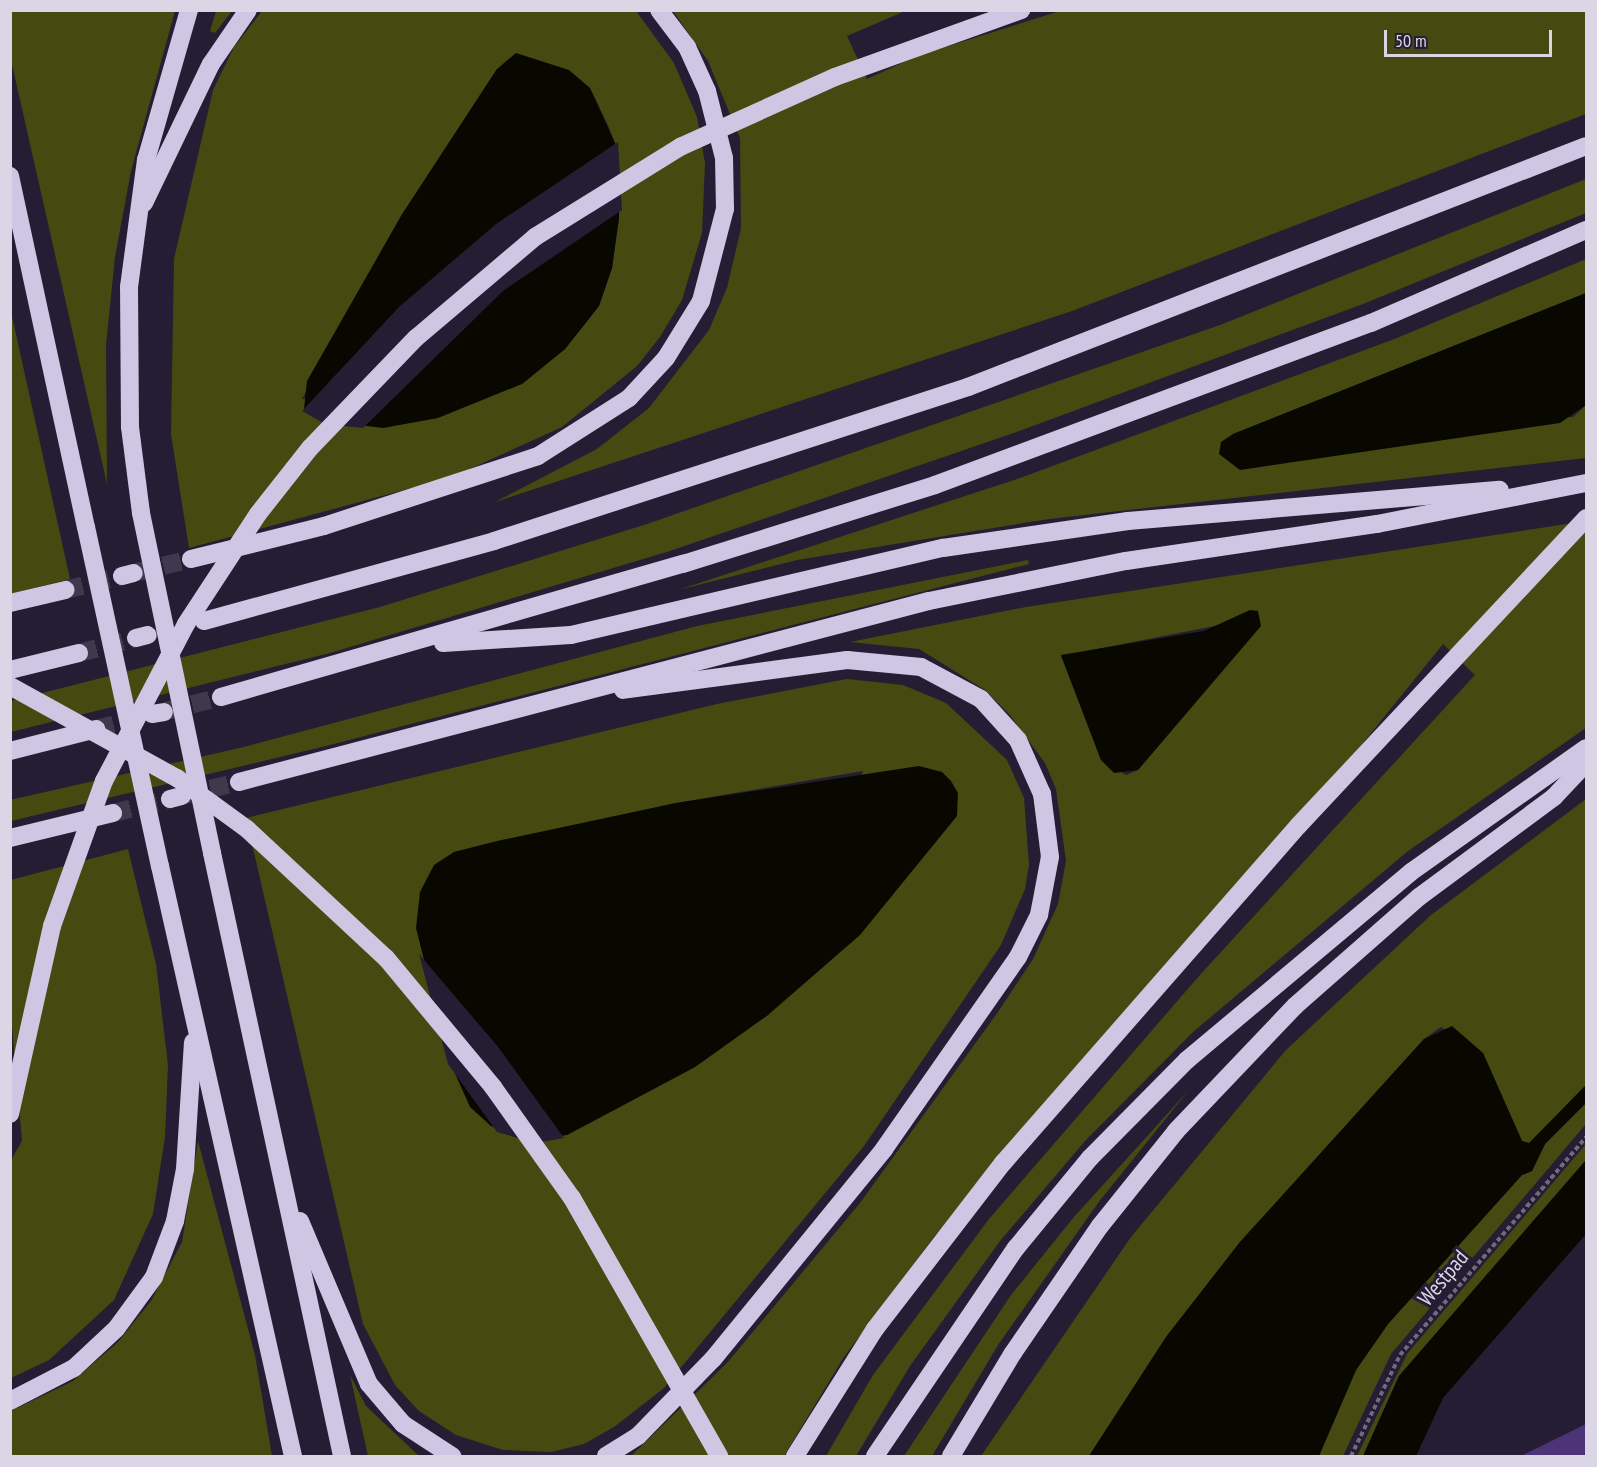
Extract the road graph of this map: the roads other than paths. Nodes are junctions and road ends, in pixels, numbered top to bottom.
1 (189, 10) edge
2 (248, 10) edge
3 (660, 10) edge
4 (1021, 10) edge
5 (1587, 146) edge
6 (10, 176) edge
7 (136, 218) junction
8 (1587, 230) edge
9 (1587, 483) edge
10 (1565, 487) junction
11 (1587, 518) edge
12 (191, 559) tunnel mouth
13 (65, 590) tunnel mouth
14 (10, 603) edge
15 (204, 621) dead end
16 (411, 645) junction
17 (79, 653) tunnel mouth
18 (10, 670) edge
19 (10, 686) edge
20 (221, 697) tunnel mouth
21 (553, 699) junction
22 (96, 729) tunnel mouth
23 (1587, 748) edge
24 (10, 751) edge
25 (1587, 763) edge
26 (239, 782) tunnel mouth
27 (113, 813) tunnel mouth
28 (10, 838) edge
29 (194, 1027) junction
30 (10, 1114) edge
31 (281, 1174) junction
32 (10, 1401) edge
33 (292, 1456) edge
34 (342, 1456) edge
35 (452, 1456) edge
36 (606, 1456) edge
37 (719, 1456) edge
38 (795, 1456) edge
39 (875, 1456) edge
40 (951, 1456) edge

1 - 7 highway
2 - 7 highway
3 - 12 highway
4 - 30 highway, bridge
5 - 15 highway
6 - 29 highway, bridge
7 - 31 highway, bridge
8 - 16 highway
9 - 10 highway
10 - 16 highway
10 - 21 highway
11 - 38 highway
13 - 14 highway
16 - 20 highway
17 - 18 highway
19 - 37 highway, bridge
21 - 26 highway
21 - 36 highway
22 - 24 highway
23 - 39 highway
25 - 40 highway
27 - 28 highway
29 - 32 highway
29 - 33 highway
31 - 34 highway
31 - 35 highway

